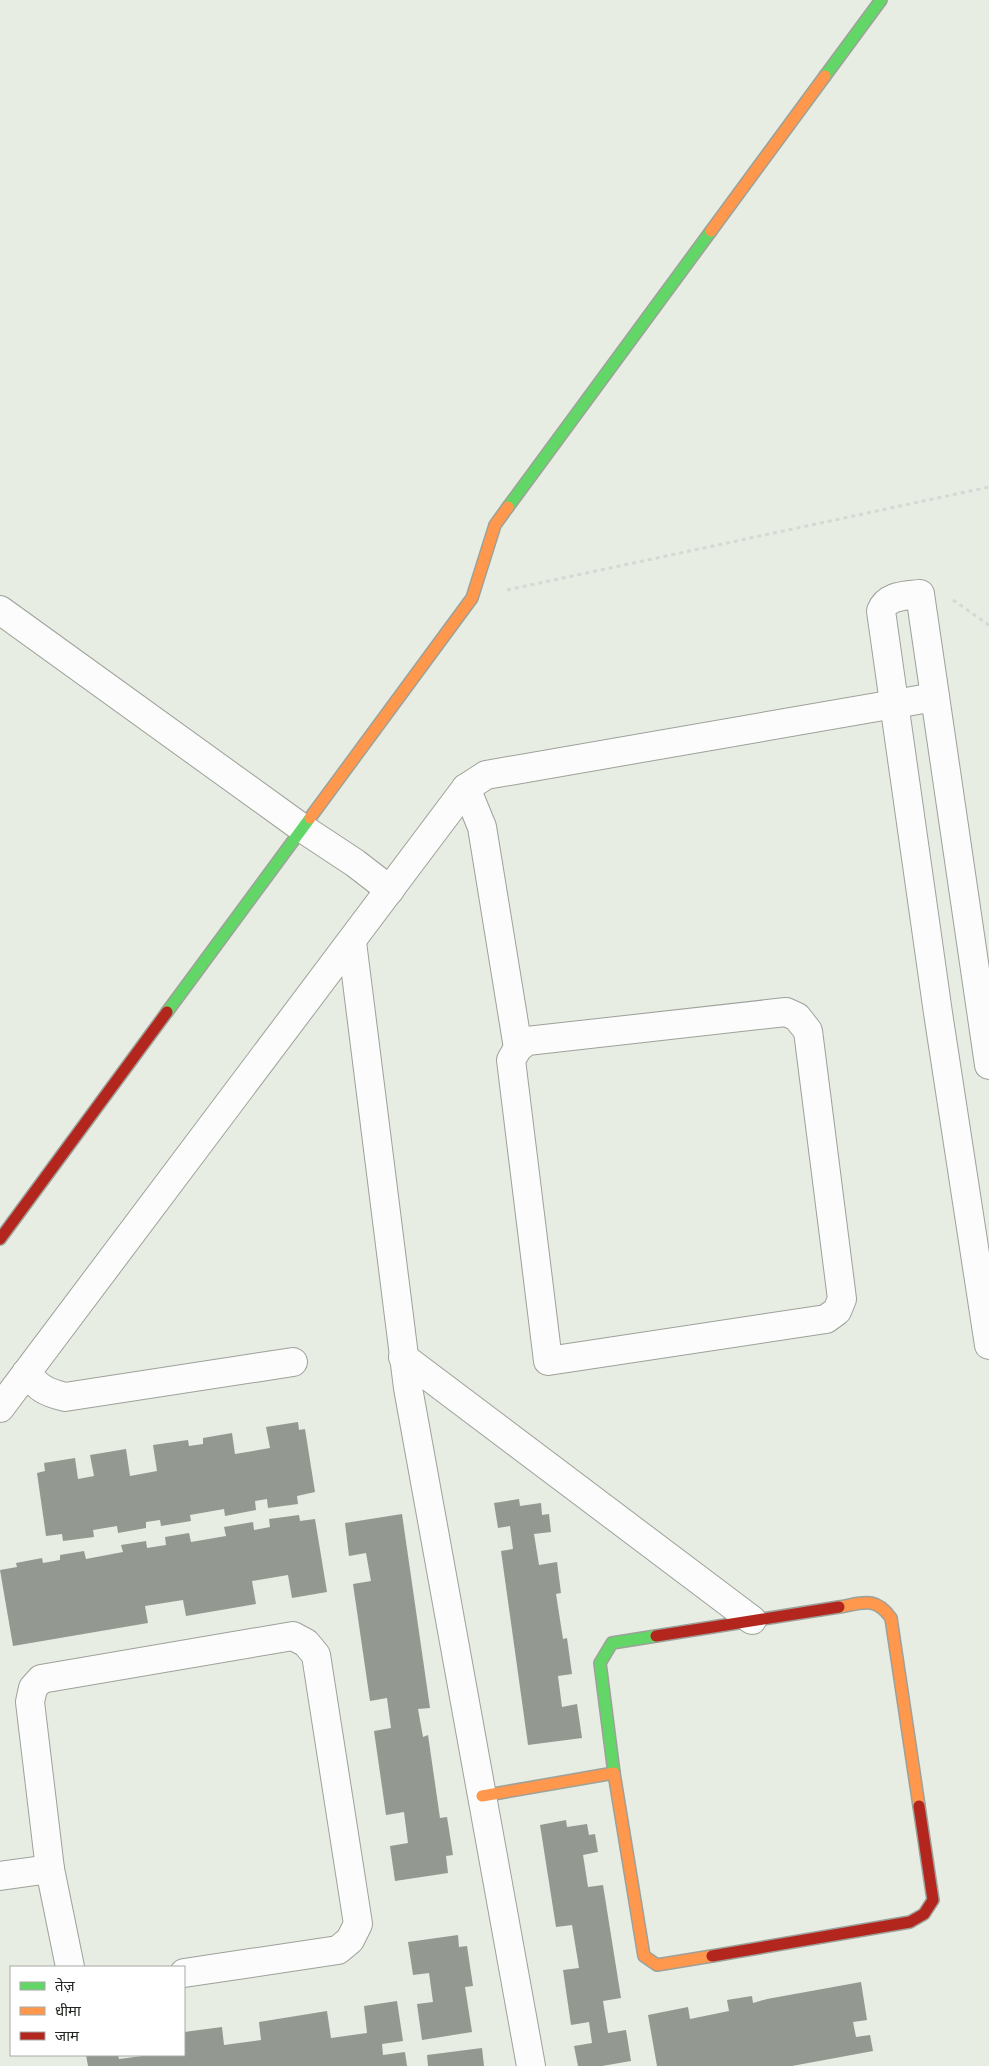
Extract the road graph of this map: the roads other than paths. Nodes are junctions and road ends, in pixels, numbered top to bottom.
1 (881, 0) edge
2 (0, 610) edge
3 (935, 696) junction
4 (895, 705) junction
5 (466, 788) junction
6 (302, 828) junction
7 (390, 890) junction
8 (352, 942) junction
9 (985, 1009) edge
10 (938, 1013) junction
11 (518, 1048) junction
12 (989, 1065) edge
13 (0, 1239) edge
14 (989, 1345) edge
15 (403, 1358) junction
16 (293, 1362) dead end
17 (26, 1373) junction
18 (0, 1408) edge
19 (752, 1620) junction
20 (614, 1773) junction
21 (482, 1796) junction
22 (50, 1869) junction
23 (0, 1876) edge
24 (70, 1966) edge
25 (185, 1973) edge
26 (531, 2066) edge

1 - 6 street
2 - 6 street
3 - 4 street
3 - 4 street
3 - 9 street
4 - 5 street
4 - 10 street
5 - 7 street
5 - 11 street
6 - 7 street
6 - 13 street
7 - 8 street
8 - 15 street
8 - 17 street
9 - 10 street
9 - 12 street
10 - 14 street
11 - 11 street
15 - 19 street
15 - 21 street
16 - 17 street
17 - 18 street
19 - 20 street
19 - 20 street
20 - 21 street
21 - 26 street
22 - 23 street
22 - 24 street
22 - 25 street

